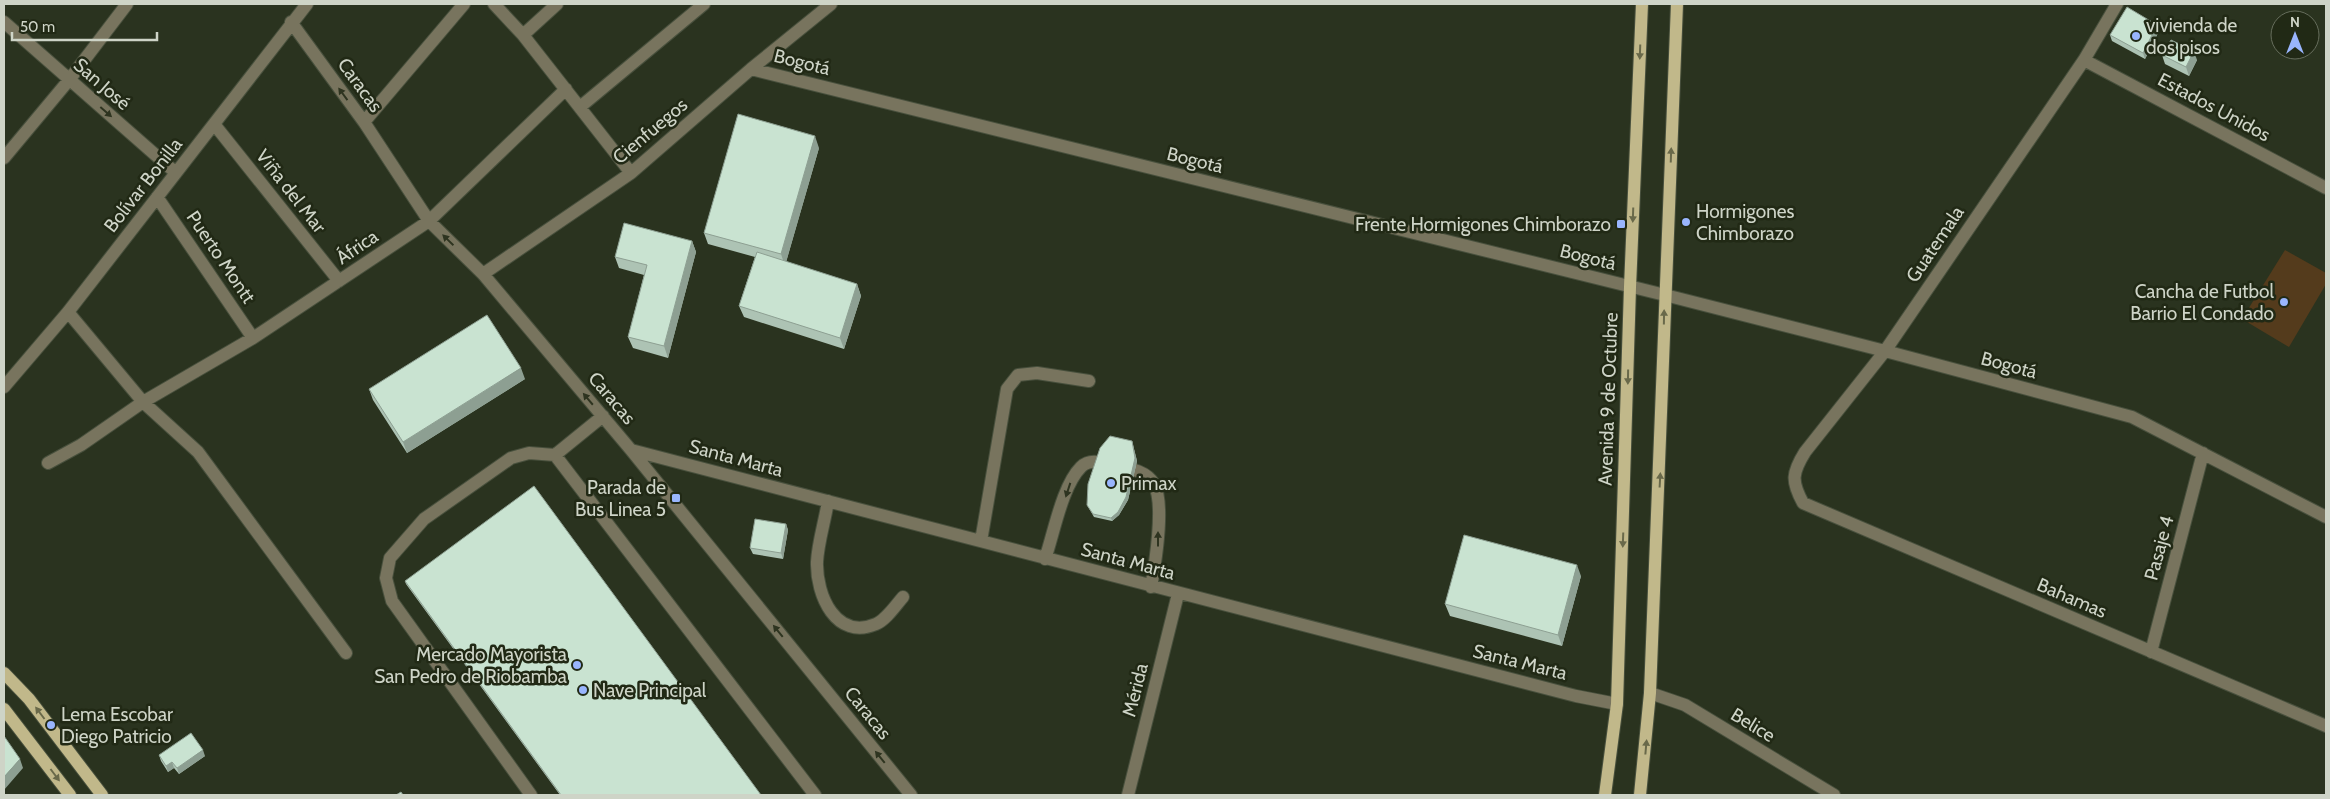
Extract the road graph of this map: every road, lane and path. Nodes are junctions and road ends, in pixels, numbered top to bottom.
1 (127, 4) edge
2 (307, 4) edge
3 (464, 4) edge
4 (494, 4) edge
5 (557, 4) edge
6 (704, 4) edge
7 (831, 4) edge
8 (1642, 4) edge
9 (1677, 4) edge
10 (2117, 4) edge
11 (4, 22) edge
12 (291, 22) junction
13 (523, 35) junction
14 (2084, 60) junction
15 (751, 69) junction
16 (69, 80) junction
17 (566, 89) junction
18 (580, 107) junction
19 (364, 122) junction
20 (214, 124) junction
21 (4, 158) edge
22 (176, 173) junction
23 (631, 173) junction
24 (2326, 188) edge
25 (158, 197) junction
26 (429, 221) junction
27 (483, 274) junction
28 (339, 281) junction
29 (1630, 287) junction
30 (1665, 295) junction
31 (68, 312) junction
32 (253, 338) junction
33 (1885, 351) junction
34 (1089, 381) dead end
35 (4, 387) edge
36 (143, 402) junction
37 (603, 416) junction
38 (631, 450) junction
39 (2203, 453) junction
40 (555, 455) junction
41 (48, 463) dead end
42 (828, 501) junction
43 (1803, 503) joint
44 (2326, 516) edge
45 (980, 541) junction
46 (1045, 559) junction
47 (1152, 587) junction
48 (1178, 594) junction
49 (903, 597) dead end
50 (2151, 652) junction
51 (346, 653) dead end
52 (4, 673) edge
53 (1650, 693) junction
54 (1617, 704) junction
55 (6, 716) edge
56 (2326, 726) edge
57 (70, 795) edge
58 (102, 795) edge
59 (531, 795) edge
60 (815, 795) edge
61 (910, 795) edge
62 (1128, 795) edge
63 (1605, 795) edge
64 (1640, 795) edge
65 (1834, 795) edge

1 - 16 street
2 - 12 street, Bolívar Bonilla
3 - 19 street
4 - 13 street
5 - 13 street
6 - 18 street
7 - 15 street, Cienfuegos
8 -> 29 main road, Avenida 9 de Octubre
30 -> 9 main road
10 - 14 street, Guatemala
11 - 16 street, San José
19 -> 12 street, Caracas
12 - 20 street, Bolívar Bonilla
13 - 17 street
14 - 24 street, Estados Unidos
14 - 33 street, Guatemala
15 - 23 street, Cienfuegos
15 - 29 street, Bogotá
16 - 21 street
16 -> 22 street, San José
17 - 18 street
17 - 26 street, África
18 - 23 street
19 - 26 street, Caracas
20 - 22 street, Bolívar Bonilla
20 - 28 street, Viña del Mar
22 - 25 street, Bolívar Bonilla
23 - 27 street, Cienfuegos
25 - 31 street, Bolívar Bonilla
25 - 32 street, Puerto Montt
27 -> 26 street, Caracas
26 - 28 street, África
37 -> 27 street, Caracas
28 - 32 street, África
29 - 30 street, Bogotá
29 -> 54 main road, Avenida 9 de Octubre
30 - 33 street, Bogotá
53 -> 30 main road
31 - 35 street, Bolívar Bonilla
31 - 36 street
32 - 36 street, África
33 - 39 street, Bogotá
33 - 43 street, Guatemala
34 - 45 street
36 - 41 street, África
36 - 51 street
37 - 38 street, Caracas
37 - 40 street
38 - 42 street, Santa Marta
61 -> 38 street, Caracas
39 - 44 street, Bogotá
39 - 50 street, Pasaje 4
40 - 59 street
40 - 60 street
42 - 45 street, Santa Marta
42 - 49 street
43 - 50 street, Bahamas
45 - 46 street, Santa Marta
46 - 47 street, Santa Marta
47 -> 46 street
47 - 48 street, Santa Marta
48 - 54 street, Santa Marta
48 - 62 street, Mérida
50 - 56 street, Bahamas
58 -> 52 main road
64 -> 53 main road
53 - 65 street, Belice
54 - 63 main road, Avenida 9 de Octubre
55 -> 57 main road

